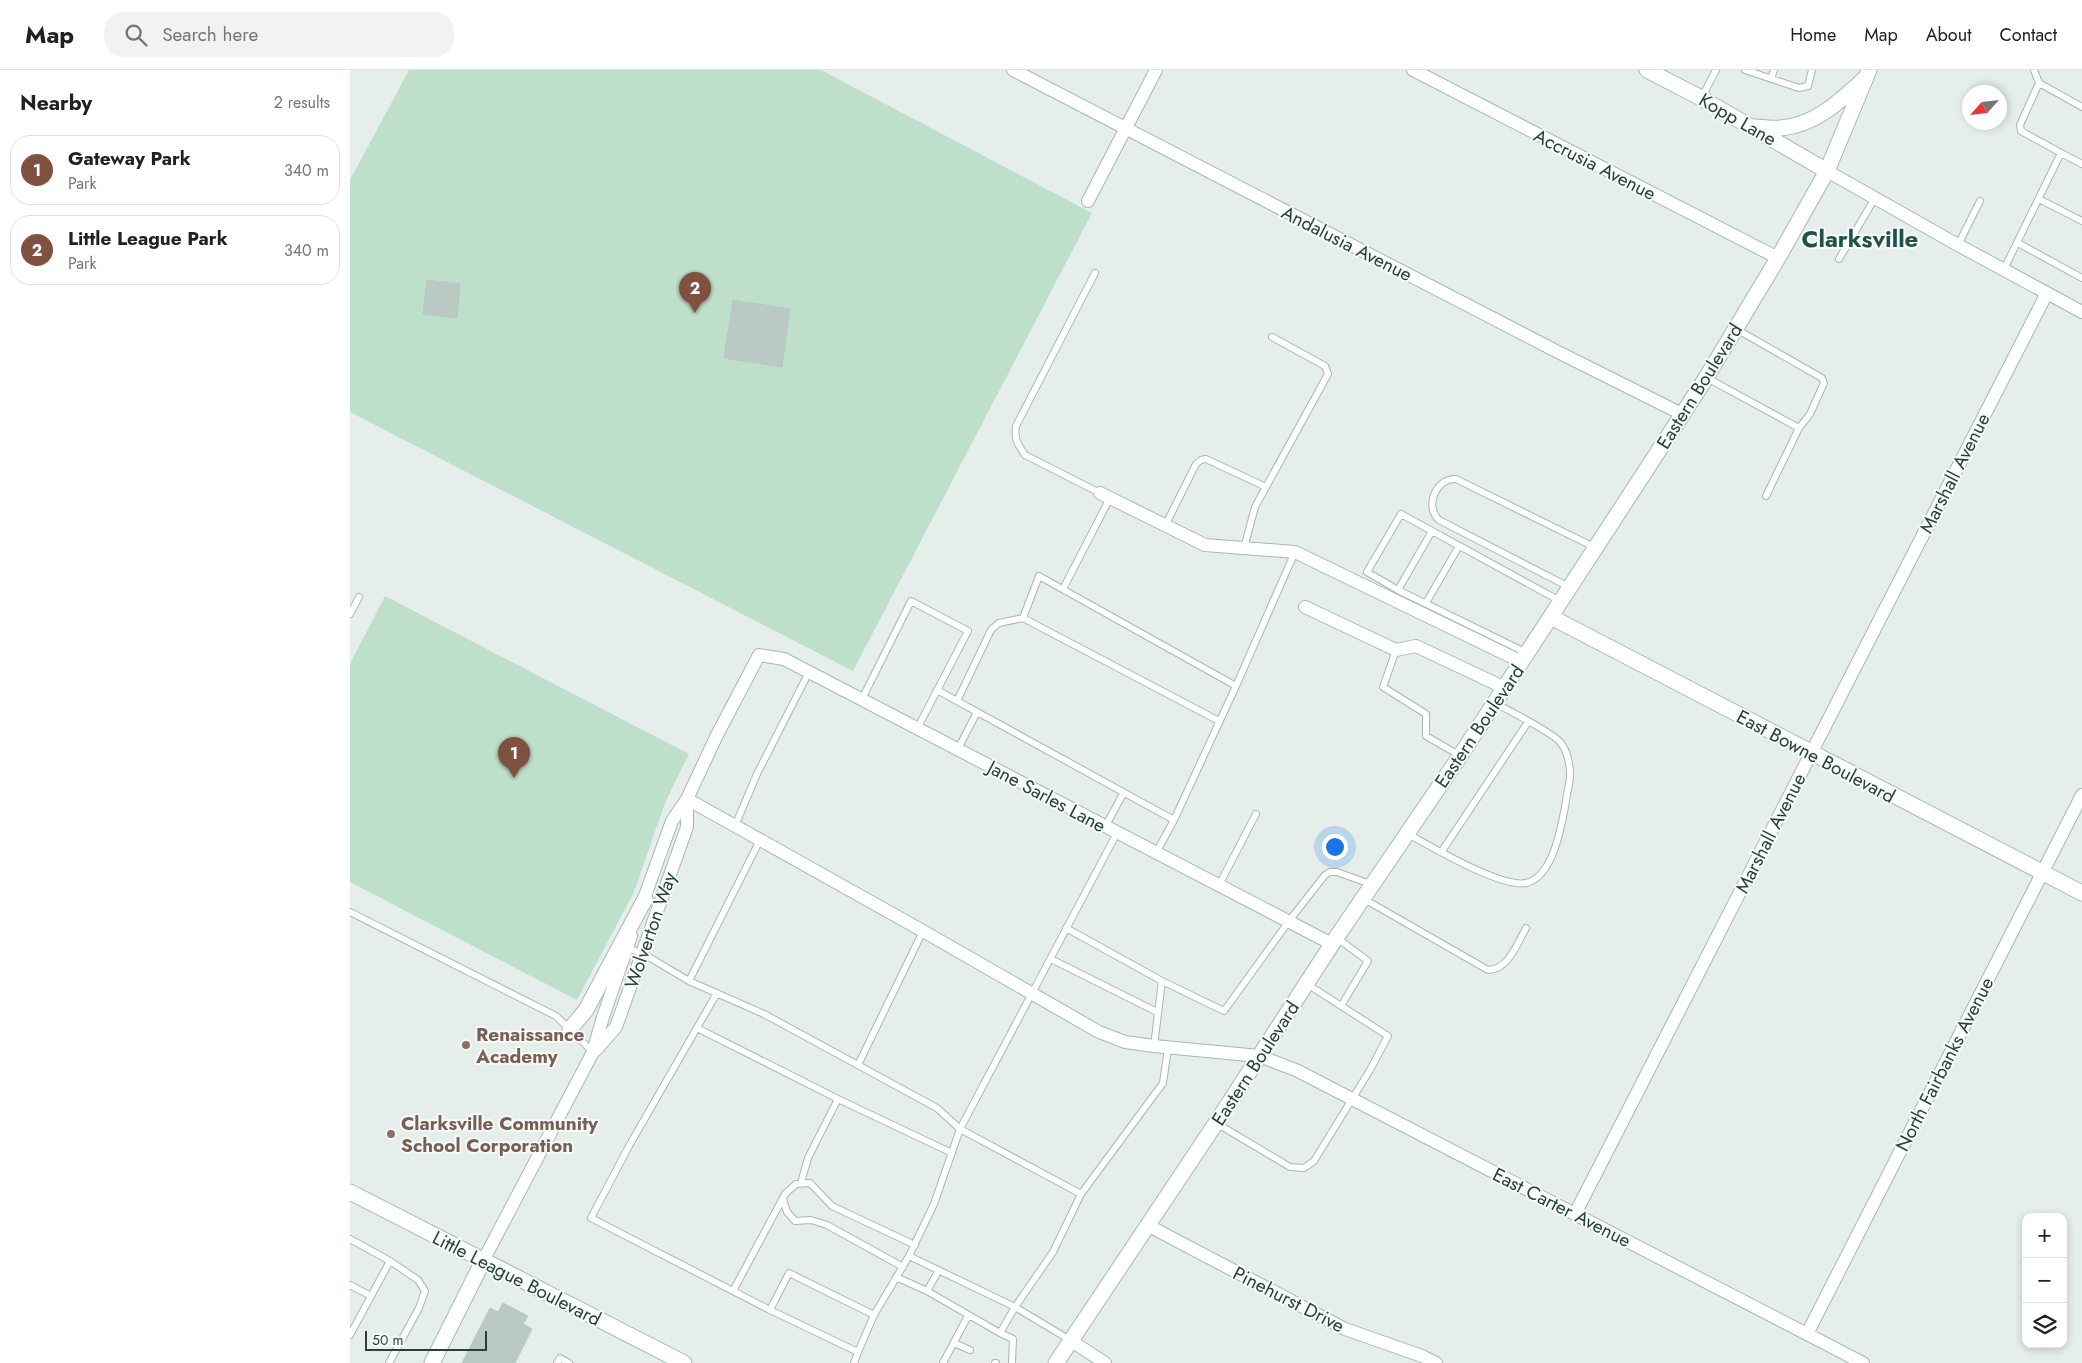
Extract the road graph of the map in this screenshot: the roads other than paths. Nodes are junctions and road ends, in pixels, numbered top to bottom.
1 (1013, 70) edge
2 (1156, 70) edge
3 (1414, 70) edge
4 (1647, 70) edge
5 (1716, 70) edge
6 (1745, 70) edge
7 (1774, 70) edge
8 (1812, 70) edge
9 (2034, 70) edge
10 (1869, 73) edge
11 (1771, 79) junction
12 (2040, 83) junction
13 (1701, 98) junction
14 (2082, 107) edge
15 (1751, 127) junction
16 (1126, 128) junction
17 (2061, 153) junction
18 (2082, 164) edge
19 (1827, 171) junction
20 (1875, 198) junction
21 (2039, 199) junction
22 (1088, 201) dead end
23 (1980, 201) dead end
24 (2082, 221) edge
25 (2018, 243) junction
26 (1958, 244) junction
27 (1778, 258) junction
28 (1839, 259) dead end
29 (2004, 269) junction
30 (1095, 273) dead end
31 (2082, 278) edge
32 (2047, 293) junction
33 (2082, 312) edge
34 (1736, 329) junction
35 (1272, 337) dead end
36 (1706, 378) junction
37 (1682, 414) junction
38 (1800, 428) junction
39 (1266, 488) junction
40 (1105, 495) junction
41 (1766, 496) dead end
42 (1165, 526) junction
43 (1432, 531) junction
44 (1459, 546) junction
45 (1244, 548) junction
46 (1597, 548) junction
47 (1295, 552) junction
48 (1571, 588) junction
49 (1063, 589) junction
50 (1398, 590) junction
51 (358, 597) dead end
52 (1562, 602) junction
53 (1426, 603) junction
54 (1305, 607) dead end
55 (350, 614) edge
56 (1551, 617) junction
57 (1023, 618) junction
58 (1396, 650) junction
59 (759, 655) joint
60 (1525, 658) junction
61 (809, 672) junction
62 (1236, 686) junction
63 (1505, 688) junction
64 (937, 690) junction
65 (862, 699) junction
66 (957, 701) junction
67 (1495, 703) junction
68 (977, 712) junction
69 (1219, 722) junction
70 (1528, 722) junction
71 (917, 729) junction
72 (958, 749) junction
73 (1811, 753) junction
74 (1460, 756) junction
75 (1123, 794) junction
76 (2082, 795) edge
77 (687, 800) junction
78 (1256, 814) dead end
79 (1174, 820) junction
80 (735, 826) junction
81 (1105, 827) junction
82 (1117, 834) junction
83 (1408, 834) junction
84 (760, 840) junction
85 (1442, 851) junction
86 (1156, 853) junction
87 (2042, 873) junction
88 (1219, 885) junction
89 (1373, 885) junction
90 (2082, 893) edge
91 (645, 899) junction
92 (1363, 899) junction
93 (350, 912) edge
94 (1289, 921) junction
95 (1066, 928) junction
96 (1526, 928) dead end
97 (923, 931) junction
98 (1334, 941) junction
99 (627, 948) junction
100 (642, 953) junction
101 (1051, 958) junction
102 (689, 981) junction
103 (1162, 981) junction
104 (1306, 983) junction
105 (717, 993) junction
106 (1032, 993) junction
107 (1341, 1006) junction
108 (1157, 1012) junction
109 (697, 1028) junction
110 (570, 1029) junction
111 (1154, 1046) junction
112 (1168, 1048) junction
113 (593, 1052) junction
114 (1259, 1056) junction
115 (858, 1065) junction
116 (838, 1098) junction
117 (1351, 1098) junction
118 (1216, 1123) junction
119 (960, 1130) junction
120 (952, 1153) junction
121 (801, 1184) junction
122 (350, 1192) edge
123 (1080, 1194) junction
124 (783, 1199) junction
125 (1575, 1214) junction
126 (1147, 1225) junction
127 (350, 1240) edge
128 (915, 1245) junction
129 (910, 1256) junction
130 (390, 1261) junction
131 (483, 1261) junction
132 (903, 1267) junction
133 (939, 1270) junction
134 (896, 1277) junction
135 (350, 1285) edge
136 (733, 1291) junction
137 (927, 1291) junction
138 (371, 1296) junction
139 (1016, 1307) junction
140 (770, 1310) junction
141 (874, 1315) junction
142 (968, 1316) junction
143 (1000, 1333) junction
144 (1807, 1334) junction
145 (350, 1335) edge
146 (1070, 1340) junction
147 (954, 1343) junction
148 (970, 1350) dead end
149 (858, 1352) junction
150 (389, 1363) edge
151 (432, 1363) edge
152 (557, 1363) edge
153 (569, 1363) edge
154 (684, 1363) edge
155 (854, 1363) edge
156 (943, 1363) edge
157 (1012, 1363) edge
158 (1056, 1363) edge
159 (1105, 1363) edge
160 (1436, 1363) edge
161 (1863, 1363) edge

1 - 16 street, Andalusia Avenue
2 - 16 street
3 - 27 street, Accrusia Avenue
4 - 13 main road, Kopp Lane
5 - 13 lane
6 - 11 lane
7 - 11 lane
8 - 11 lane
9 - 12 lane
10 - 15 main road
10 - 19 main road, Eastern Boulevard
12 - 14 lane
12 - 17 lane
13 - 15 main road, Kopp Lane
15 - 19 main road, Kopp Lane
16 - 22 street
16 - 37 street, Andalusia Avenue
17 - 18 lane
17 - 21 lane
19 - 20 street
19 - 27 main road, Eastern Boulevard
20 - 26 street
20 - 28 lane
21 - 24 lane
21 - 25 lane
23 - 26 lane
25 - 29 lane
25 - 31 lane
26 - 29 street
27 - 34 main road, Eastern Boulevard
29 - 32 street
30 - 40 lane
32 - 33 street
32 - 73 street, Marshall Avenue
34 - 36 main road, Eastern Boulevard
34 - 38 lane
35 - 39 lane
36 - 37 main road, Eastern Boulevard
36 - 38 lane
37 - 46 main road, Eastern Boulevard
38 - 41 lane
39 - 42 lane
39 - 45 lane
40 - 42 street
40 - 49 lane
42 - 45 street
43 - 44 lane
43 - 50 lane
43 - 50 lane
44 - 52 lane
44 - 53 lane
45 - 47 street
46 - 48 main road, Eastern Boulevard
46 - 48 lane
47 - 60 street
47 - 62 lane
48 - 52 main road, Eastern Boulevard
49 - 57 lane
49 - 62 lane
50 - 53 lane
51 - 55 lane
52 - 56 main road, Eastern Boulevard
53 - 60 lane
54 - 58 street
56 - 60 main road, Eastern Boulevard
56 - 73 main road, East Bowne Boulevard
57 - 66 lane
57 - 69 lane
58 - 63 street
58 - 74 lane
59 - 61 street, Jane Sarles Lane
59 - 77 street, Wolverton Way
60 - 63 main road, Eastern Boulevard
61 - 65 street, Jane Sarles Lane
61 - 80 lane
62 - 69 lane
63 - 67 main road, Eastern Boulevard
64 - 65 lane
64 - 66 lane
64 - 71 lane
65 - 71 street, Jane Sarles Lane
66 - 68 lane
67 - 70 lane
67 - 74 main road, Eastern Boulevard
68 - 72 lane
68 - 75 lane
69 - 79 lane
70 - 85 lane
70 - 85 lane
71 - 72 street, Jane Sarles Lane
72 - 81 street, Jane Sarles Lane
73 - 87 main road, East Bowne Boulevard
73 - 125 street, Marshall Avenue
74 - 83 main road, Eastern Boulevard
75 - 79 lane
75 - 81 lane
76 - 87 street, North Fairbanks Avenue
77 - 80 street, East Carter Avenue
77 - 91 street, Wolverton Way
77 - 100 street, Wolverton Way
78 - 88 lane
79 - 86 lane
80 - 84 street, East Carter Avenue
81 - 82 street, Jane Sarles Lane
82 - 86 street, Jane Sarles Lane
82 - 95 lane
83 - 85 lane
83 - 89 main road, Eastern Boulevard
84 - 97 street, East Carter Avenue
84 - 102 lane
86 - 88 street, Jane Sarles Lane
87 - 90 main road, East Bowne Boulevard
87 - 144 street, North Fairbanks Avenue
88 - 94 street, Jane Sarles Lane
89 - 92 main road, Eastern Boulevard
89 - 94 lane
91 - 99 street, Wolverton Way
91 - 110 main road
92 - 96 lane
92 - 98 main road, Eastern Boulevard
93 - 110 lane
94 - 98 street, Jane Sarles Lane
94 - 103 lane
95 - 101 lane
95 - 103 lane
97 - 106 street, East Carter Avenue
97 - 115 lane
98 - 104 main road, Eastern Boulevard
98 - 107 lane
99 - 100 lane
99 - 113 street, Wolverton Way
100 - 102 lane
100 - 113 street, Wolverton Way
101 - 106 lane
101 - 108 lane
102 - 105 lane
103 - 108 lane
104 - 107 lane
104 - 114 main road, Eastern Boulevard
105 - 109 lane
105 - 115 lane
106 - 111 street, East Carter Avenue
106 - 119 lane
107 - 117 lane
108 - 111 lane
109 - 116 lane
109 - 136 lane
110 - 113 lane
111 - 112 street, East Carter Avenue
112 - 114 street, East Carter Avenue
112 - 123 lane
113 - 131 street, Wolverton Way
114 - 117 street, East Carter Avenue
114 - 118 main road, Eastern Boulevard
115 - 119 lane
116 - 120 lane
116 - 121 lane
117 - 118 lane
117 - 125 street, East Carter Avenue
118 - 126 main road, Eastern Boulevard
119 - 120 lane
119 - 123 lane
120 - 128 lane
121 - 124 lane
121 - 128 lane
122 - 131 main road, Little League Boulevard
123 - 139 lane
124 - 132 lane
124 - 136 lane
125 - 144 street, East Carter Avenue
126 - 146 main road, Eastern Boulevard
126 - 160 street, Pinehurst Drive
127 - 130 lane
128 - 129 lane
129 - 132 lane
129 - 133 lane
130 - 138 lane
130 - 150 lane
131 - 151 main road
131 - 154 main road, Little League Boulevard
132 - 134 lane
133 - 137 lane
133 - 139 lane
134 - 137 lane
134 - 141 lane
135 - 138 lane
136 - 140 lane
137 - 142 lane
138 - 145 lane
139 - 143 lane
139 - 146 lane
140 - 141 lane
140 - 149 lane
141 - 149 lane
142 - 143 lane
142 - 147 lane
143 - 157 lane
144 - 161 street, East Carter Avenue
146 - 158 main road, Eastern Boulevard
146 - 159 street
147 - 148 lane
147 - 156 lane
149 - 155 lane
152 - 153 lane

